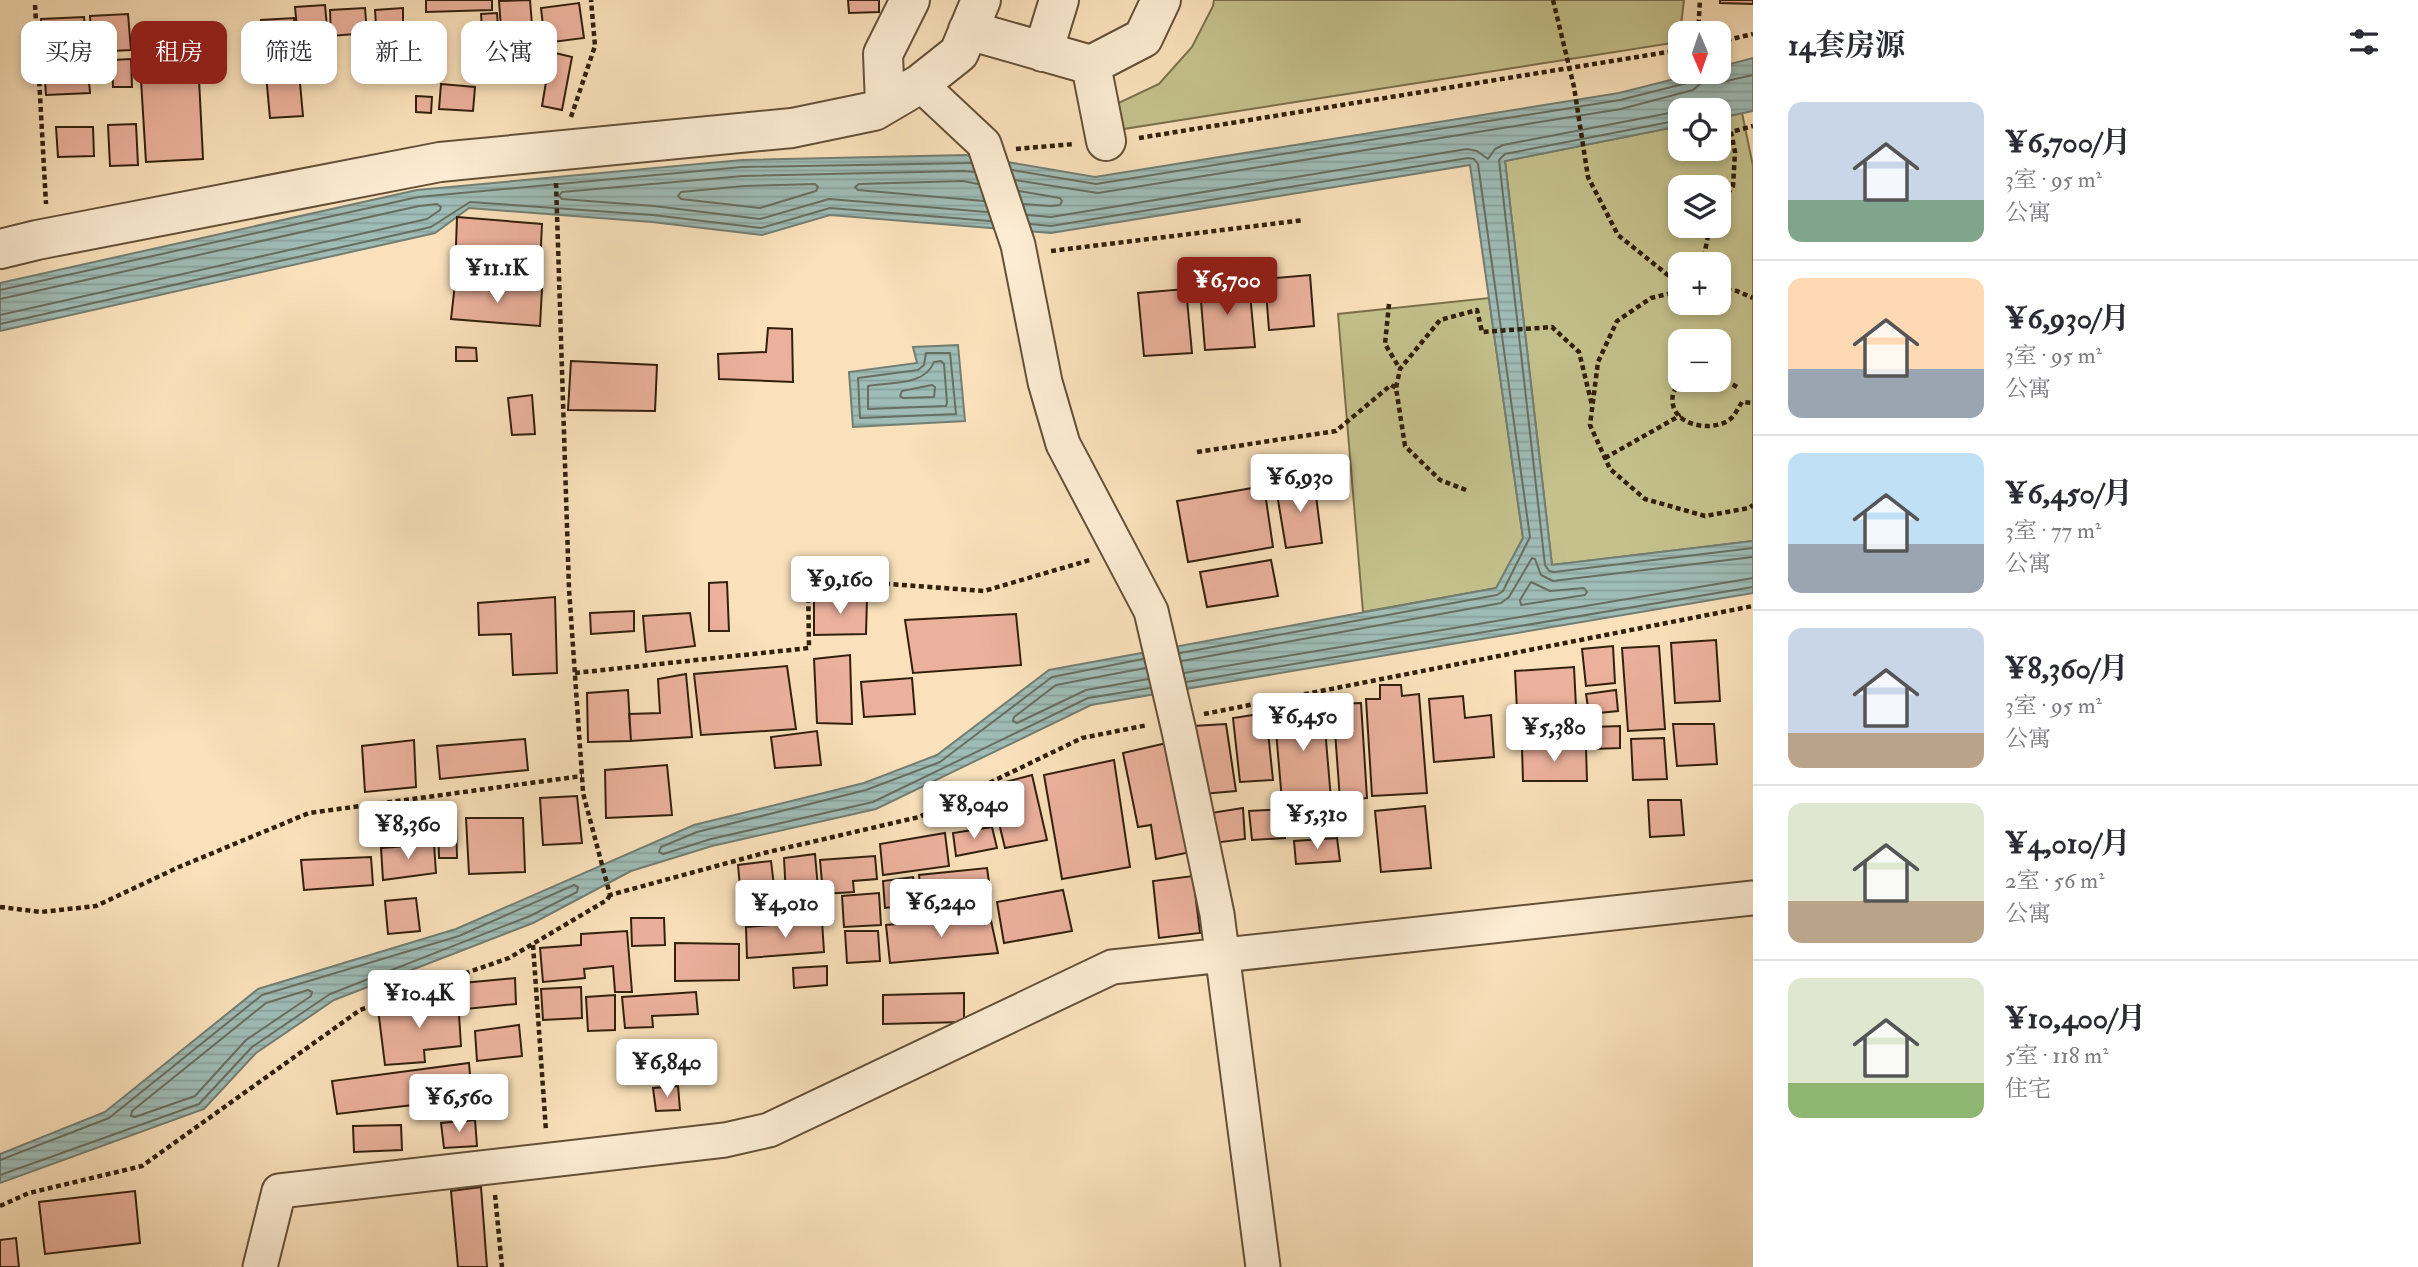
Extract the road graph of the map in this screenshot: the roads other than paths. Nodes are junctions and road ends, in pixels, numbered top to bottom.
1 (910, 0) edge
2 (1059, 0) edge
3 (1161, 0) edge
4 (975, 15) edge
5 (1042, 52) junction
6 (1091, 65) junction
7 (920, 84) junction
8 (885, 104) junction
9 (1107, 141) road end
10 (0, 250) edge
11 (1753, 898) edge
12 (1222, 956) junction
13 (260, 1267) edge
14 (1263, 1267) edge

1 - 8 street
2 - 5 street
3 - 6 street
4 - 5 street
4 - 7 street
5 - 6 street
6 - 9 street
7 - 8 street
7 - 12 street
8 - 10 street
11 - 12 street
12 - 13 street
12 - 14 street

